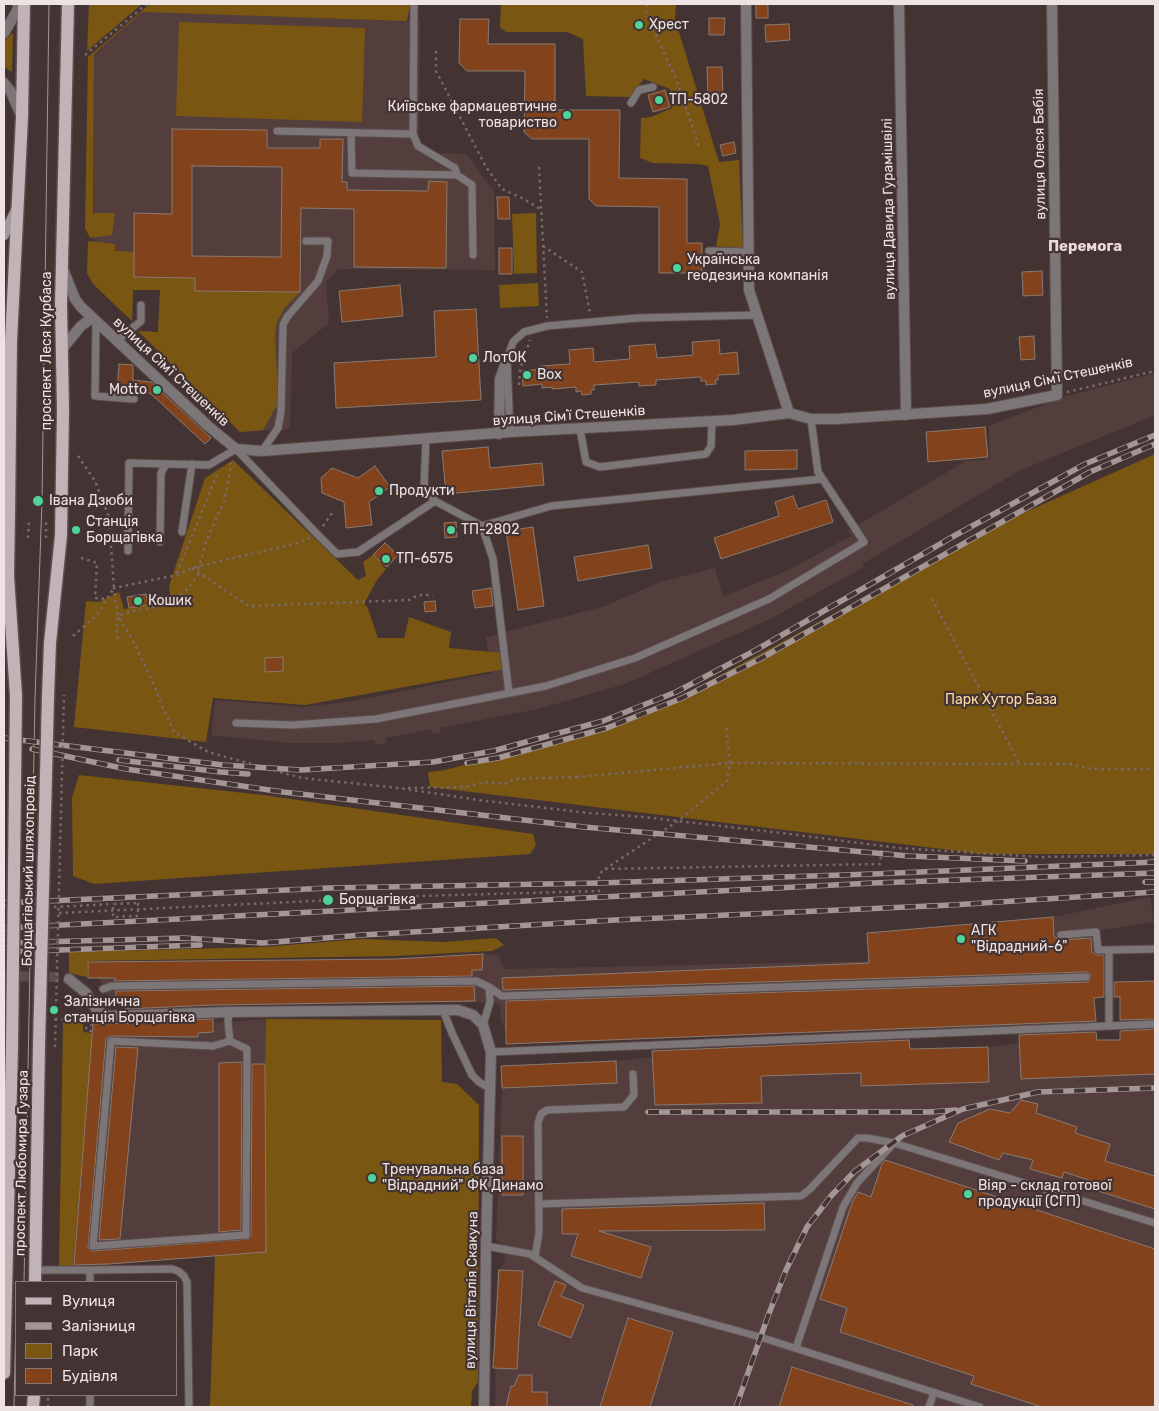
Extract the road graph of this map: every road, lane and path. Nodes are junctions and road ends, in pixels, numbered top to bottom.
1 (18, 4) edge
2 (24, 4) edge
3 (68, 4) edge
4 (147, 4) edge
5 (414, 4) edge
6 (646, 4) edge
7 (746, 4) edge
8 (899, 4) edge
9 (1052, 4) edge
10 (4, 33) edge
11 (436, 51) dead end
12 (85, 54) dead end
13 (4, 83) edge
14 (654, 87) dead end
15 (631, 103) dead end
16 (22, 117) junction
17 (278, 131) dead end
18 (351, 133) junction
19 (413, 134) junction
20 (699, 146) dead end
21 (539, 167) dead end
22 (457, 175) junction
23 (17, 209) junction
24 (541, 210) junction
25 (4, 235) edge
26 (306, 241) dead end
27 (543, 246) junction
28 (709, 251) dead end
29 (748, 252) junction
30 (473, 256) dead end
31 (61, 265) junction
32 (141, 305) dead end
33 (757, 315) junction
34 (94, 319) junction
35 (592, 322) junction
36 (4, 326) edge
37 (547, 326) junction
38 (117, 340) junction
39 (11, 341) junction
40 (62, 349) junction
41 (507, 360) junction
42 (1155, 370) edge
43 (7, 373) edge
44 (519, 388) dead end
45 (1057, 395) junction
46 (134, 399) dead end
47 (789, 413) junction
48 (906, 415) junction
49 (811, 419) junction
50 (712, 421) junction
51 (580, 429) junction
52 (510, 432) junction
53 (499, 434) junction
54 (426, 439) junction
55 (236, 449) junction
56 (262, 451) junction
57 (78, 456) dead end
58 (224, 456) junction
59 (166, 464) junction
60 (192, 464) junction
61 (822, 479) junction
62 (435, 501) junction
63 (6, 512) edge
64 (332, 513) dead end
65 (29, 522) dead end
66 (46, 522) dead end
67 (482, 526) junction
68 (182, 532) dead end
69 (317, 534) junction
70 (28, 538) dead end
71 (46, 538) dead end
72 (160, 542) dead end
73 (128, 552) dead end
74 (79, 557) dead end
75 (199, 567) junction
76 (191, 568) junction
77 (199, 573) junction
78 (177, 575) junction
79 (114, 588) junction
80 (433, 595) dead end
81 (107, 599) junction
82 (932, 599) dead end
83 (118, 616) junction
84 (73, 636) dead end
85 (118, 639) dead end
86 (509, 693) junction
87 (64, 695) dead end
88 (48, 697) joint
89 (236, 723) dead end
90 (726, 726) dead end
91 (730, 763) junction
92 (1019, 763) junction
93 (1155, 769) edge
94 (576, 777) junction
95 (582, 777) dead end
96 (399, 788) junction
97 (678, 821) junction
98 (882, 845) junction
99 (1155, 855) edge
100 (604, 869) junction
101 (113, 904) junction
102 (53, 907) dead end
103 (138, 910) junction
104 (113, 911) junction
105 (59, 913) junction
106 (1060, 935) dead end
107 (1155, 949) edge
108 (1109, 950) junction
109 (1086, 977) dead end
110 (69, 979) tunnel mouth
111 (489, 987) junction
112 (103, 989) dead end
113 (443, 1010) junction
114 (229, 1012) junction
115 (55, 1019) junction
116 (92, 1021) dead end
117 (1155, 1024) edge
118 (483, 1025) junction
119 (1109, 1026) junction
120 (230, 1041) junction
121 (39, 1044) joint
122 (12, 1047) joint
123 (55, 1047) dead end
124 (491, 1052) junction
125 (633, 1074) dead end
126 (491, 1089) junction
127 (894, 1143) junction
128 (540, 1204) junction
129 (1155, 1223) edge
130 (486, 1246) junction
131 (535, 1257) junction
132 (90, 1270) junction
133 (36, 1276) edge
134 (90, 1281) edge
135 (796, 1348) junction
136 (4, 1374) edge
137 (934, 1392) junction
138 (189, 1407) edge
139 (484, 1407) edge
140 (929, 1407) edge
141 (980, 1407) edge

1 - 10 street
2 - 16 main road
3 - 31 main road, проспект Леся Курбаса
4 - 12 path
5 - 19 lane
6 - 20 path
7 - 29 street
8 - 48 street, вулиця Давида Гурамішвілі
9 - 45 street, вулиця Олеся Бабія
11 - 24 path
13 - 16 street
14 - 15 lane
16 - 23 main road
17 - 18 lane
18 - 19 lane
18 - 22 lane
19 - 22 lane
21 - 24 path
22 - 30 lane
23 - 25 main road
23 - 39 main road
24 - 27 path
26 - 56 lane
27 - 35 path
27 - 37 path
28 - 29 lane
29 - 33 street
31 - 34 street, вулиця Сімʼї Стешенків
31 - 40 main road, проспект Леся Курбаса
32 - 38 lane
33 - 35 lane
33 - 47 street
34 - 38 street, вулиця Сімʼї Стешенків
34 - 40 street
34 - 46 lane
35 - 37 lane
36 - 39 main road
37 - 41 lane
37 - 44 path
38 - 55 street, вулиця Сімʼї Стешенків
39 - 43 main road
40 - 88 main road, проспект Леся Курбаса
41 - 52 lane
41 - 53 street
42 - 45 path, вулиця Сімʼї Стешенків
43 - 63 main road
45 - 48 street, вулиця Сімʼї Стешенків
47 - 49 street, вулиця Сімʼї Стешенків
47 - 50 street, вулиця Сімʼї Стешенків
48 - 49 street, вулиця Сімʼї Стешенків
49 - 61 lane
50 - 51 street, вулиця Сімʼї Стешенків
50 - 51 lane
51 - 52 street, вулиця Сімʼї Стешенків
52 - 53 street, вулиця Сімʼї Стешенків
53 - 54 street, вулиця Сімʼї Стешенків
54 - 56 street, вулиця Сімʼї Стешенків
54 - 62 lane
55 - 56 street, вулиця Сімʼї Стешенків
55 - 58 lane
55 - 69 lane
57 - 79 path
58 - 60 lane
58 - 75 path
58 - 78 path
59 - 60 lane
59 - 72 lane
59 - 73 lane
60 - 68 lane
61 - 67 lane
61 - 86 lane
62 - 67 lane
62 - 69 lane
63 - 122 main road, Борщагівський шляхопровід, bridge
64 - 69 path
65 - 70 path
66 - 71 path
67 - 86 lane
69 - 75 path
74 - 81 path
75 - 76 path
75 - 77 path
76 - 77 path
76 - 78 path
77 - 80 path
77 - 83 path
78 - 79 path
79 - 81 path
79 - 83 path
81 - 84 path
82 - 92 path
83 - 85 path
83 - 96 path
86 - 89 lane
87 - 105 path, bridge
88 - 121 main road, Борщагівський шляхопровід, bridge
90 - 91 path
91 - 92 path
91 - 94 path
91 - 97 path
92 - 93 path
94 - 95 path
94 - 96 path
96 - 97 path
97 - 98 path
97 - 100 path
98 - 99 path
98 - 100 path
100 - 103 path
101 - 102 path
101 - 103 path
101 - 104 path
103 - 104 path
103 - 104 path
104 - 105 path
105 - 115 path, bridge
106 - 108 lane
107 - 108 lane
108 - 119 lane
109 - 111 lane
110 - 114 street
111 - 112 lane
111 - 118 lane
113 - 114 street
113 - 118 street
113 - 126 lane
114 - 120 lane
115 - 116 path
115 - 123 path, bridge
117 - 119 lane
118 - 124 street, вулиця Віталія Скакуна
119 - 124 lane
120 - 120 lane
121 - 133 main road, проспект Любомира Гузара
122 - 136 main road, проспект Любомира Гузара
124 - 126 street, вулиця Віталія Скакуна
125 - 128 lane
126 - 130 street, вулиця Віталія Скакуна
127 - 128 lane
127 - 129 lane
127 - 135 lane
128 - 131 lane
130 - 131 lane
130 - 139 street, вулиця Віталія Скакуна
131 - 135 lane
132 - 133 lane
132 - 134 lane
132 - 138 lane
135 - 137 lane
137 - 140 lane
137 - 141 lane

